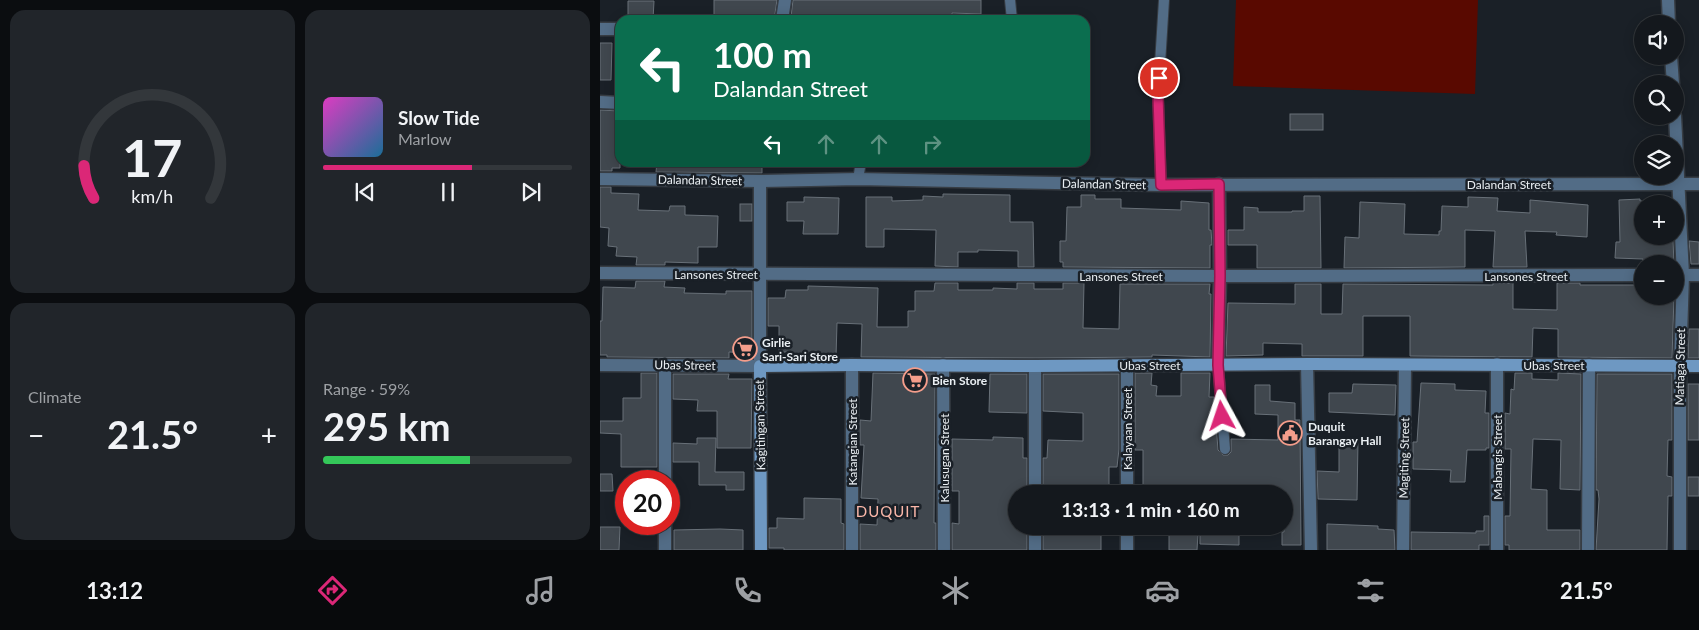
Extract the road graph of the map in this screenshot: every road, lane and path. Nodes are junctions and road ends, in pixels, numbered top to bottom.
1 (785, 0) edge
2 (1010, 0) edge
3 (1164, 0) edge
4 (1668, 0) edge
5 (783, 15) edge
6 (1012, 15) edge
7 (1669, 15) edge
8 (600, 29) edge
9 (615, 29) edge
10 (600, 102) edge
11 (615, 103) edge
12 (860, 167) edge
13 (600, 179) edge
14 (858, 179) junction
15 (760, 180) junction
16 (1219, 184) junction
17 (1634, 184) edge
18 (1684, 184) edge
19 (1699, 184) edge
20 (1161, 185) junction
21 (1678, 185) edge
22 (1679, 255) edge
23 (600, 273) edge
24 (759, 274) junction
25 (1634, 275) edge
26 (1684, 275) edge
27 (1220, 276) junction
28 (1699, 276) edge
29 (1679, 305) edge
30 (1307, 364) junction
31 (1497, 364) junction
32 (1589, 364) junction
33 (600, 365) edge
34 (665, 365) junction
35 (852, 365) junction
36 (944, 365) junction
37 (1127, 365) junction
38 (1218, 365) junction
39 (760, 366) junction
40 (1035, 366) junction
41 (1406, 366) junction
42 (1680, 366) junction
43 (1699, 366) edge
44 (1225, 449) dead end
45 (665, 470) edge
46 (1035, 485) edge
47 (1127, 485) edge
48 (665, 535) edge
49 (1035, 535) edge
50 (1127, 535) edge
51 (664, 550) edge
52 (761, 550) edge
53 (852, 550) edge
54 (944, 550) edge
55 (1035, 550) edge
56 (1127, 550) edge
57 (1310, 550) edge
58 (1403, 550) edge
59 (1497, 550) edge
60 (1588, 550) edge
61 (1680, 550) edge

1 - 5 street
2 - 6 lane
3 - 20 lane
4 - 7 street
8 - 9 street
10 - 11 street
12 - 14 lane
13 - 15 street, Dalandan Street
14 - 15 street, Dalandan Street
14 - 20 street, Dalandan Street
15 - 24 street, Kagitingan Street
16 - 17 street, Dalandan Street
16 - 20 street, Dalandan Street
16 - 27 street
18 - 19 street, Dalandan Street
21 - 22 street, Matiaga Street
23 - 24 street, Lansones Street
24 - 27 street, Lansones Street
24 - 39 street, Kagitingan Street
25 - 27 street, Lansones Street
26 - 28 street
27 - 38 street
29 - 42 street, Matiaga Street
30 - 38 street, Ubas Street
30 - 41 street, Ubas Street
30 - 57 street
31 - 32 street, Ubas Street
31 - 41 street, Ubas Street
31 - 59 street, Mabangis Street
32 - 42 street, Ubas Street
32 - 60 street
33 - 34 street, Ubas Street
34 - 39 street, Ubas Street
34 - 45 street
35 - 36 street, Ubas Street
35 - 39 street, Ubas Street
35 - 53 street, Katangian Street
36 - 40 street, Ubas Street
36 - 54 street, Kalusugan Street
37 - 38 street, Ubas Street
37 - 40 street, Ubas Street
37 - 47 street, Kalayaan Street
38 - 44 lane
39 - 52 street, Kagitingan Street
40 - 46 street
41 - 58 street, Magiting Street
42 - 43 street, Ubas Street
42 - 61 street, Matiaga Street
48 - 51 street
49 - 55 street
50 - 56 street

